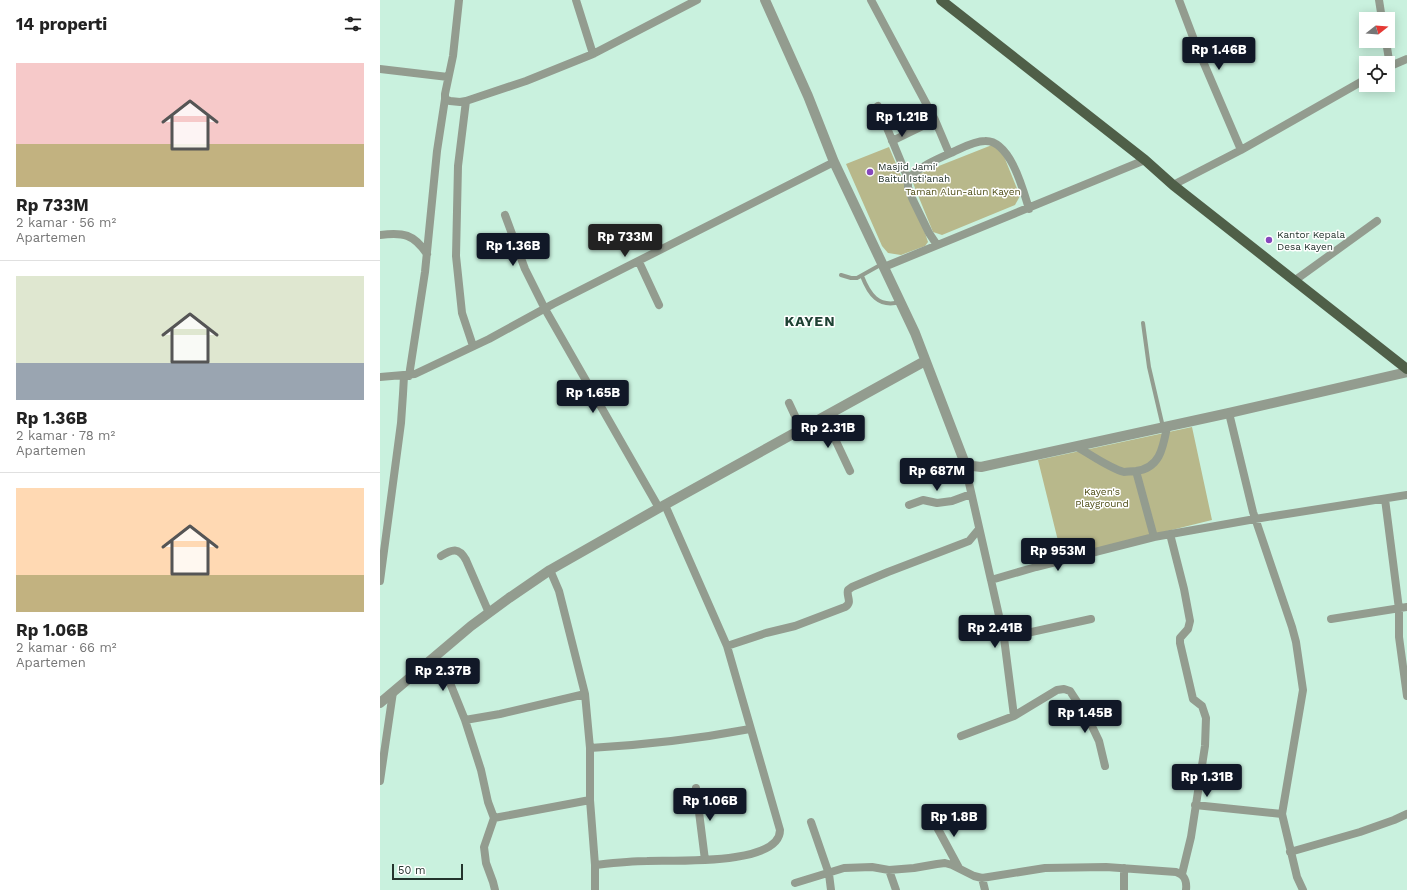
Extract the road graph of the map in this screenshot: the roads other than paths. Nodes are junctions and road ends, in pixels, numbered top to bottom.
1 (459, 0) edge
2 (576, 0) edge
3 (697, 0) edge
4 (765, 0) edge
5 (870, 0) edge
6 (941, 0) edge
7 (1179, 0) edge
8 (1379, 0) edge
9 (1381, 12) edge
10 (593, 54) junction
11 (1407, 58) edge
12 (1395, 63) edge
13 (380, 69) edge
14 (448, 77) junction
15 (1359, 83) edge
16 (447, 100) junction
17 (463, 102) junction
18 (878, 106) dead end
19 (935, 120) junction
20 (892, 141) junction
21 (1241, 150) junction
22 (949, 154) junction
23 (1145, 160) junction
24 (834, 162) junction
25 (908, 179) junction
26 (1173, 185) junction
27 (1029, 209) junction
28 (505, 215) dead end
29 (1377, 221) dead end
30 (380, 235) edge
31 (936, 245) junction
32 (427, 254) junction
33 (639, 262) junction
34 (883, 265) junction
35 (841, 275) dead end
36 (862, 276) junction
37 (1294, 280) junction
38 (900, 302) junction
39 (659, 305) dead end
40 (545, 309) junction
41 (1143, 323) dead end
42 (473, 346) junction
43 (926, 361) junction
44 (1407, 369) edge
45 (1407, 372) edge
46 (409, 375) junction
47 (380, 377) edge
48 (789, 403) dead end
49 (1229, 413) junction
50 (825, 418) junction
51 (1165, 427) junction
52 (802, 431) junction
53 (1077, 447) junction
54 (964, 461) junction
55 (850, 471) dead end
56 (1136, 471) junction
57 (971, 494) junction
58 (1407, 495) edge
59 (1384, 498) junction
60 (909, 505) dead end
61 (662, 507) junction
62 (1255, 519) junction
63 (979, 529) junction
64 (1170, 534) junction
65 (1154, 537) junction
66 (441, 556) dead end
67 (550, 570) junction
68 (991, 580) junction
69 (380, 581) edge
70 (1403, 608) edge
71 (489, 613) junction
72 (1091, 618) dead end
73 (1331, 619) dead end
74 (1004, 638) junction
75 (727, 646) junction
76 (435, 657) junction
77 (392, 692) junction
78 (586, 694) junction
79 (1407, 696) edge
80 (382, 701) edge
81 (1014, 716) junction
82 (465, 720) junction
83 (750, 729) junction
84 (960, 736) dead end
85 (590, 748) junction
86 (1105, 766) dead end
87 (380, 781) edge
88 (696, 788) dead end
89 (590, 800) junction
90 (1195, 806) junction
91 (1282, 814) junction
92 (1407, 814) edge
93 (494, 818) junction
94 (932, 818) dead end
95 (811, 822) dead end
96 (1290, 852) junction
97 (705, 860) junction
98 (595, 865) junction
99 (959, 868) junction
100 (1124, 868) junction
101 (890, 870) junction
102 (829, 874) junction
103 (1182, 874) junction
104 (982, 878) junction
105 (795, 883) dead end
106 (495, 890) edge
107 (595, 890) edge
108 (831, 890) edge
109 (896, 890) edge
110 (985, 890) edge
111 (1124, 890) edge
112 (1186, 890) edge
113 (1303, 890) edge

1 - 14 street
2 - 10 street
3 - 10 street
4 - 24 street
5 - 19 street
6 - 23 main road
7 - 21 street
8 - 9 street
10 - 17 street
11 - 12 street
13 - 14 street
14 - 16 street
15 - 21 street
16 - 17 street
16 - 32 street
17 - 42 street
18 - 20 street
19 - 20 street
19 - 22 street
20 - 25 street
21 - 26 street
22 - 25 street
22 - 27 street
23 - 26 main road
23 - 27 street
24 - 33 street
24 - 34 street
25 - 31 street
26 - 37 main road
27 - 31 street
28 - 40 street
29 - 37 street
30 - 32 street
31 - 34 street
32 - 46 street
33 - 39 street
33 - 40 street
34 - 36 lane
34 - 38 street
35 - 36 lane
36 - 38 lane
37 - 44 main road
38 - 43 street
40 - 42 street
40 - 61 street
41 - 51 lane
42 - 46 street
43 - 50 street
43 - 54 street
45 - 49 street
46 - 47 street
46 - 69 street
48 - 52 street
49 - 51 street
49 - 62 street
50 - 52 street
50 - 55 street
51 - 53 street
51 - 56 street
52 - 61 street
53 - 54 street
53 - 56 street
54 - 57 street
56 - 65 street
57 - 60 street
57 - 63 street
58 - 59 street
59 - 62 street
59 - 70 street
61 - 67 street
61 - 75 street
62 - 64 street
62 - 91 street
63 - 68 street
63 - 75 street
64 - 65 street
64 - 90 street
65 - 68 street
66 - 71 street
67 - 71 street
67 - 78 street
68 - 74 street
70 - 73 street
70 - 79 street
71 - 76 street
72 - 74 street
74 - 81 street
75 - 83 street
76 - 77 street
76 - 82 street
77 - 80 street
77 - 87 street
78 - 82 street
78 - 85 street
81 - 84 street
81 - 86 street
82 - 93 street
83 - 85 street
83 - 97 street
85 - 89 street
88 - 97 street
89 - 93 street
89 - 98 street
90 - 91 street
90 - 103 street
91 - 96 street
92 - 96 street
93 - 106 street
94 - 99 street
95 - 102 street
96 - 113 street
97 - 98 street
98 - 107 street
99 - 101 street
99 - 104 street
100 - 103 street
100 - 104 street
100 - 111 street
101 - 102 street
101 - 109 street
102 - 105 street
102 - 108 street
103 - 112 street
104 - 110 street

